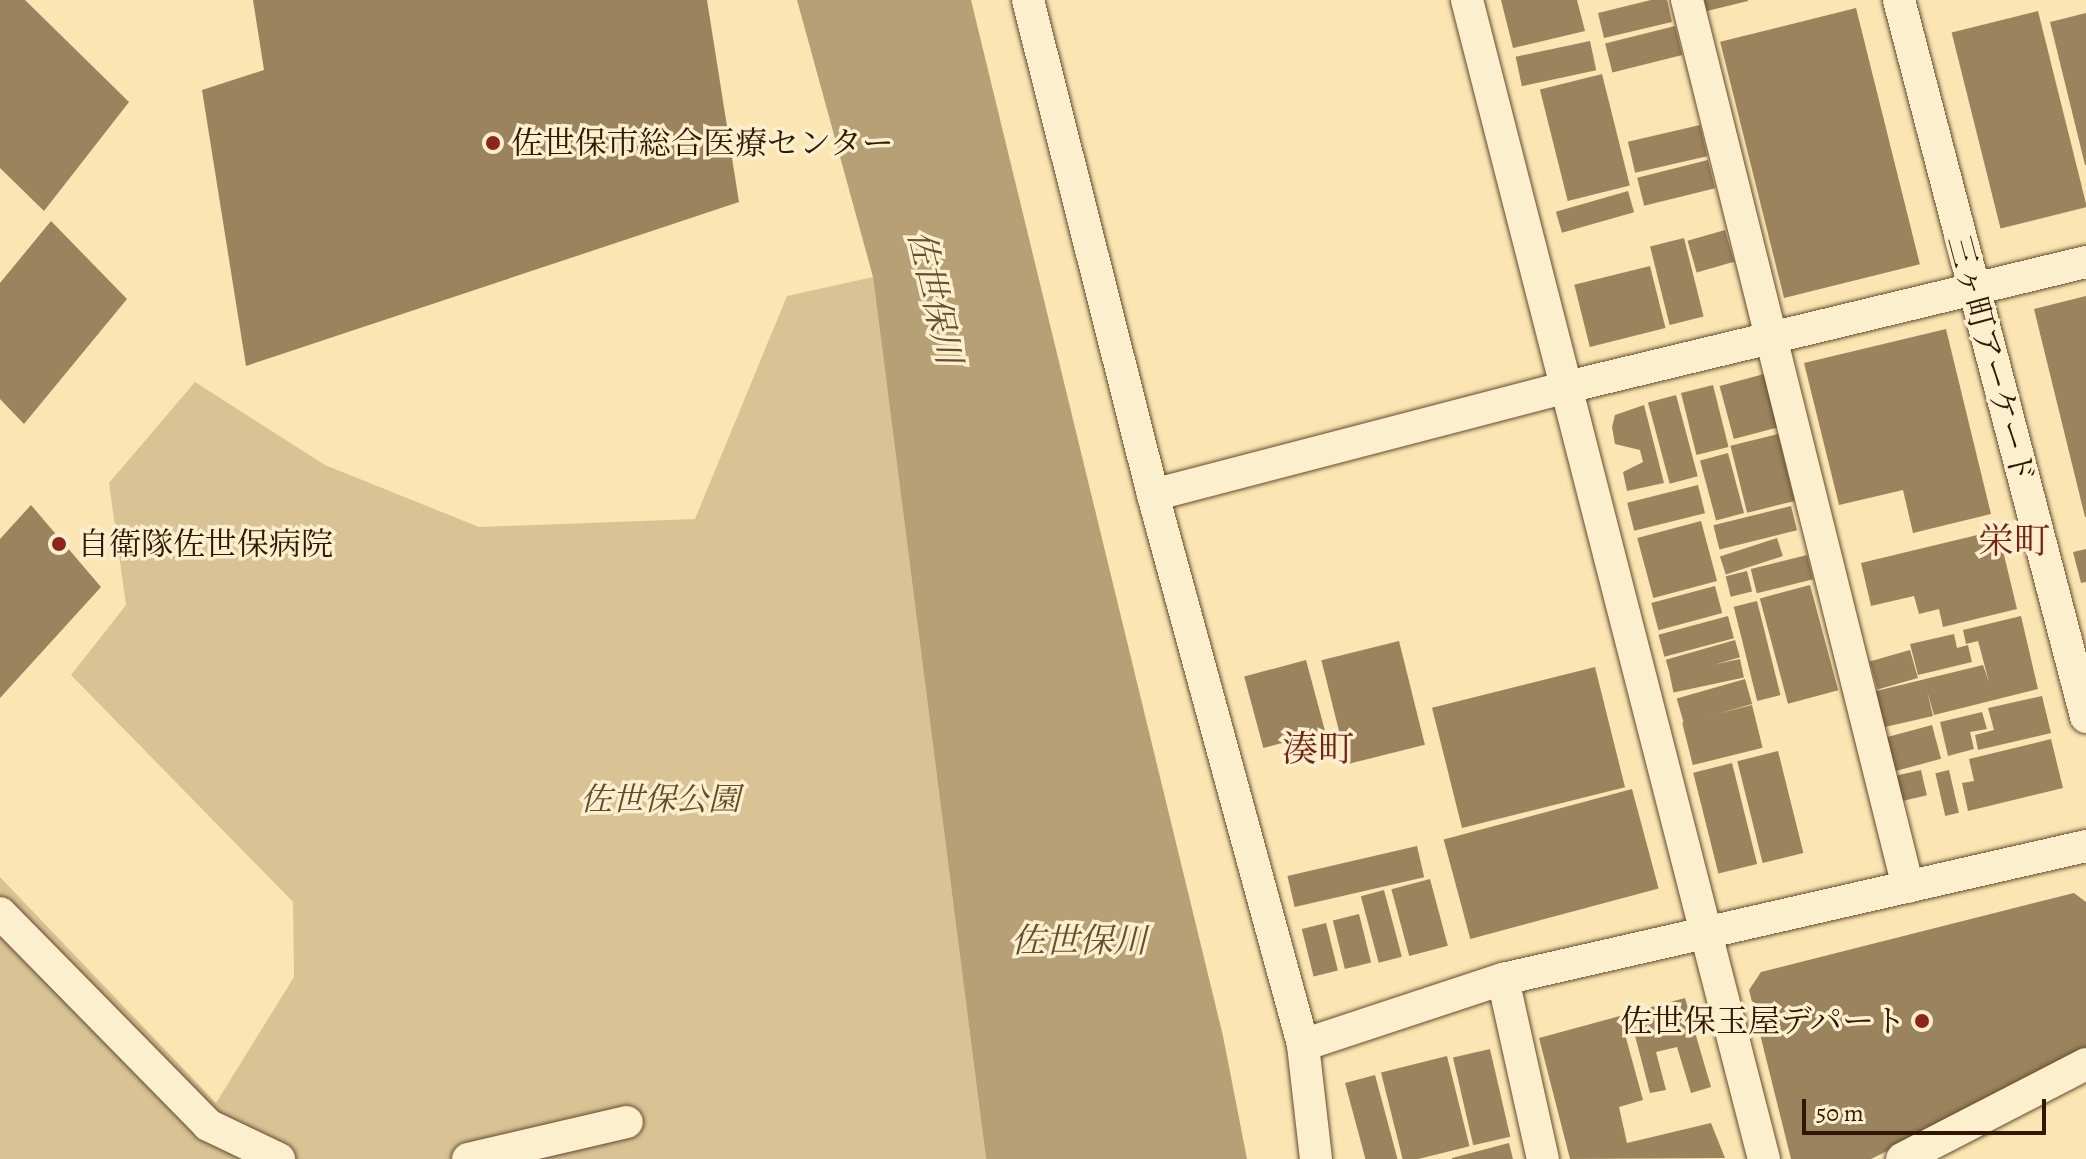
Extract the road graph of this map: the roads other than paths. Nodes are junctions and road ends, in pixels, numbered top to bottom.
1 (1028, 0) edge
2 (1467, 0) edge
3 (1687, 0) edge
4 (1902, 1) edge
5 (2086, 262) edge
6 (1972, 288) junction
7 (1771, 338) junction
8 (1563, 388) junction
9 (1153, 495) junction
10 (2086, 717) edge
11 (2086, 846) edge
12 (1908, 887) junction
13 (0, 913) edge
14 (1705, 933) junction
15 (1503, 979) junction
16 (1303, 1045) junction
17 (2086, 1064) edge
18 (627, 1122) dead end
19 (279, 1159) edge
20 (468, 1159) edge
21 (1316, 1159) edge
22 (1543, 1159) edge
23 (1764, 1159) edge
24 (1902, 1159) edge

1 - 9 street
2 - 8 street
3 - 7 street
4 - 6 street, 三ヶ町アーケード
5 - 6 street
6 - 7 street
6 - 10 street, 三ヶ町アーケード
7 - 8 street
7 - 12 street
8 - 9 street
8 - 14 street
9 - 16 street
11 - 12 street
12 - 14 street
13 - 19 street
14 - 15 street
14 - 23 street
15 - 16 street
15 - 22 street
16 - 21 street
17 - 24 street
18 - 20 street

